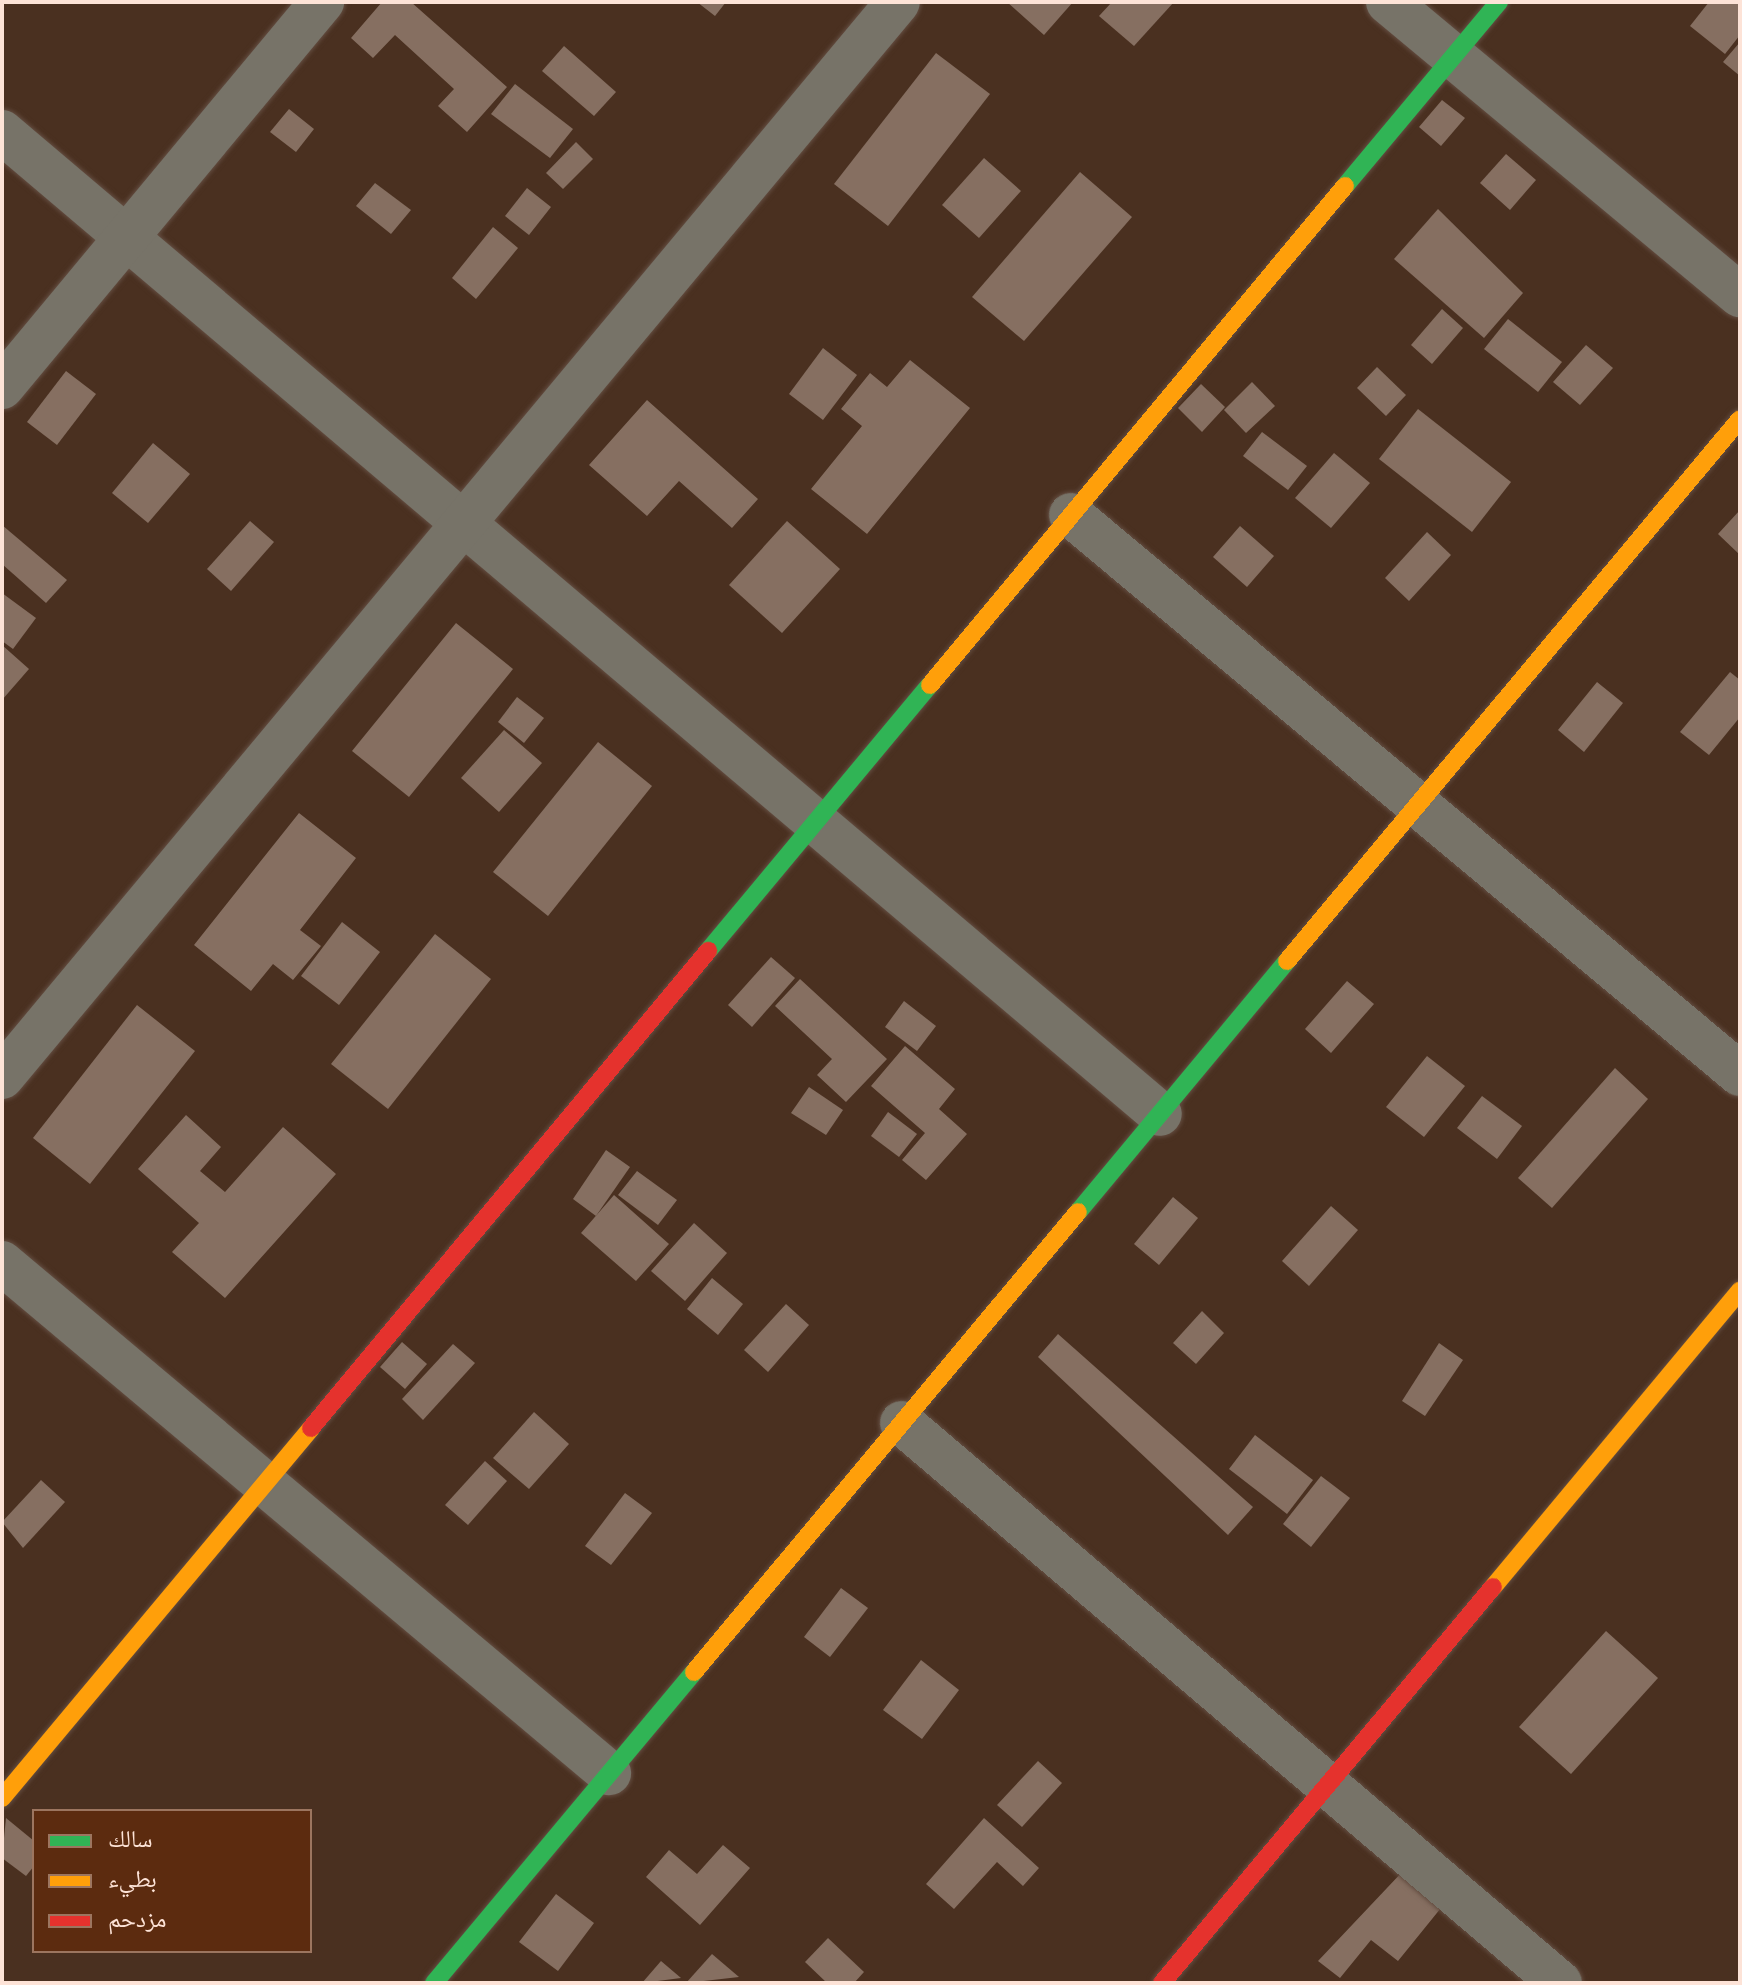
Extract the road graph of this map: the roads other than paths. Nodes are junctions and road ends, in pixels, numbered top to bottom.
1 (322, 2) edge
2 (898, 2) edge
3 (1388, 2) edge
4 (1499, 2) edge
5 (1453, 56) junction
6 (2, 132) edge
7 (127, 237) junction
8 (1740, 295) edge
9 (2, 387) edge
10 (1740, 419) edge
11 (1071, 515) junction
12 (464, 522) junction
13 (1417, 806) junction
14 (816, 822) junction
15 (1740, 1074) edge
16 (2, 1077) edge
17 (1160, 1114) junction
18 (2, 1263) edge
19 (1740, 1291) edge
20 (902, 1423) junction
21 (264, 1483) junction
22 (609, 1773) junction
23 (1330, 1782) junction
24 (2, 1798) edge
25 (434, 1983) edge
26 (1162, 1983) edge
27 (1560, 1983) edge

1 - 7 street
2 - 12 street
3 - 5 street
4 - 5 street
5 - 8 street
5 - 11 street
6 - 7 street
7 - 9 street
7 - 12 street
10 - 13 street
11 - 13 street
11 - 14 street
12 - 14 street
12 - 16 street
13 - 15 street
13 - 17 street
14 - 17 street
14 - 21 street
17 - 20 street
18 - 21 street
19 - 23 street
20 - 22 street
20 - 23 street
21 - 22 street
21 - 24 street
22 - 25 street
23 - 26 street
23 - 27 street

